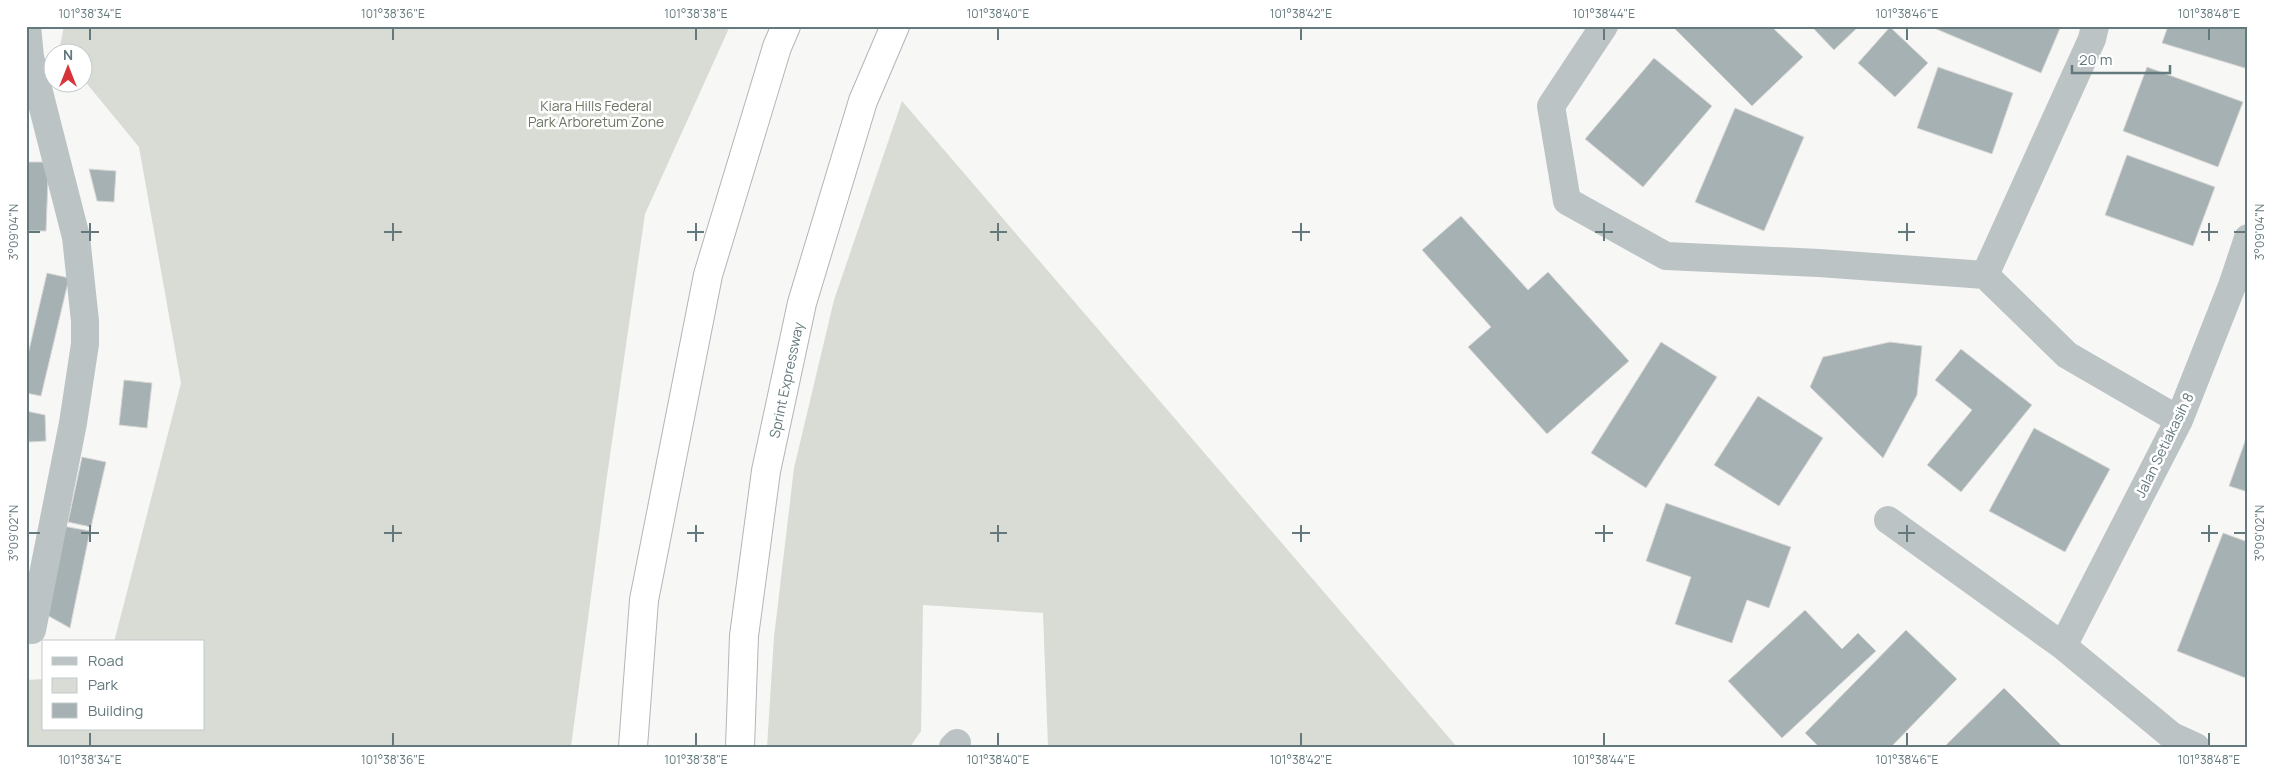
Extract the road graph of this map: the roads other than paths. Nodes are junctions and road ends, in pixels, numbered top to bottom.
1 (27, 26) edge
2 (786, 26) edge
3 (895, 26) edge
4 (1604, 26) edge
5 (2096, 26) edge
6 (2248, 238) edge
7 (1985, 275) junction
8 (2178, 420) junction
9 (1888, 520) dead end
10 (32, 630) dead end
11 (2063, 646) junction
12 (2176, 743) edge
13 (633, 747) edge
14 (740, 747) edge

1 - 10 street
2 - 13 highway
3 - 14 highway, Sprint Expressway
4 - 7 street
5 - 7 street
6 - 8 street, Jalan Setiakasih 8
7 - 8 street
8 - 11 street, Jalan Setiakasih 8
9 - 11 street
11 - 12 street

